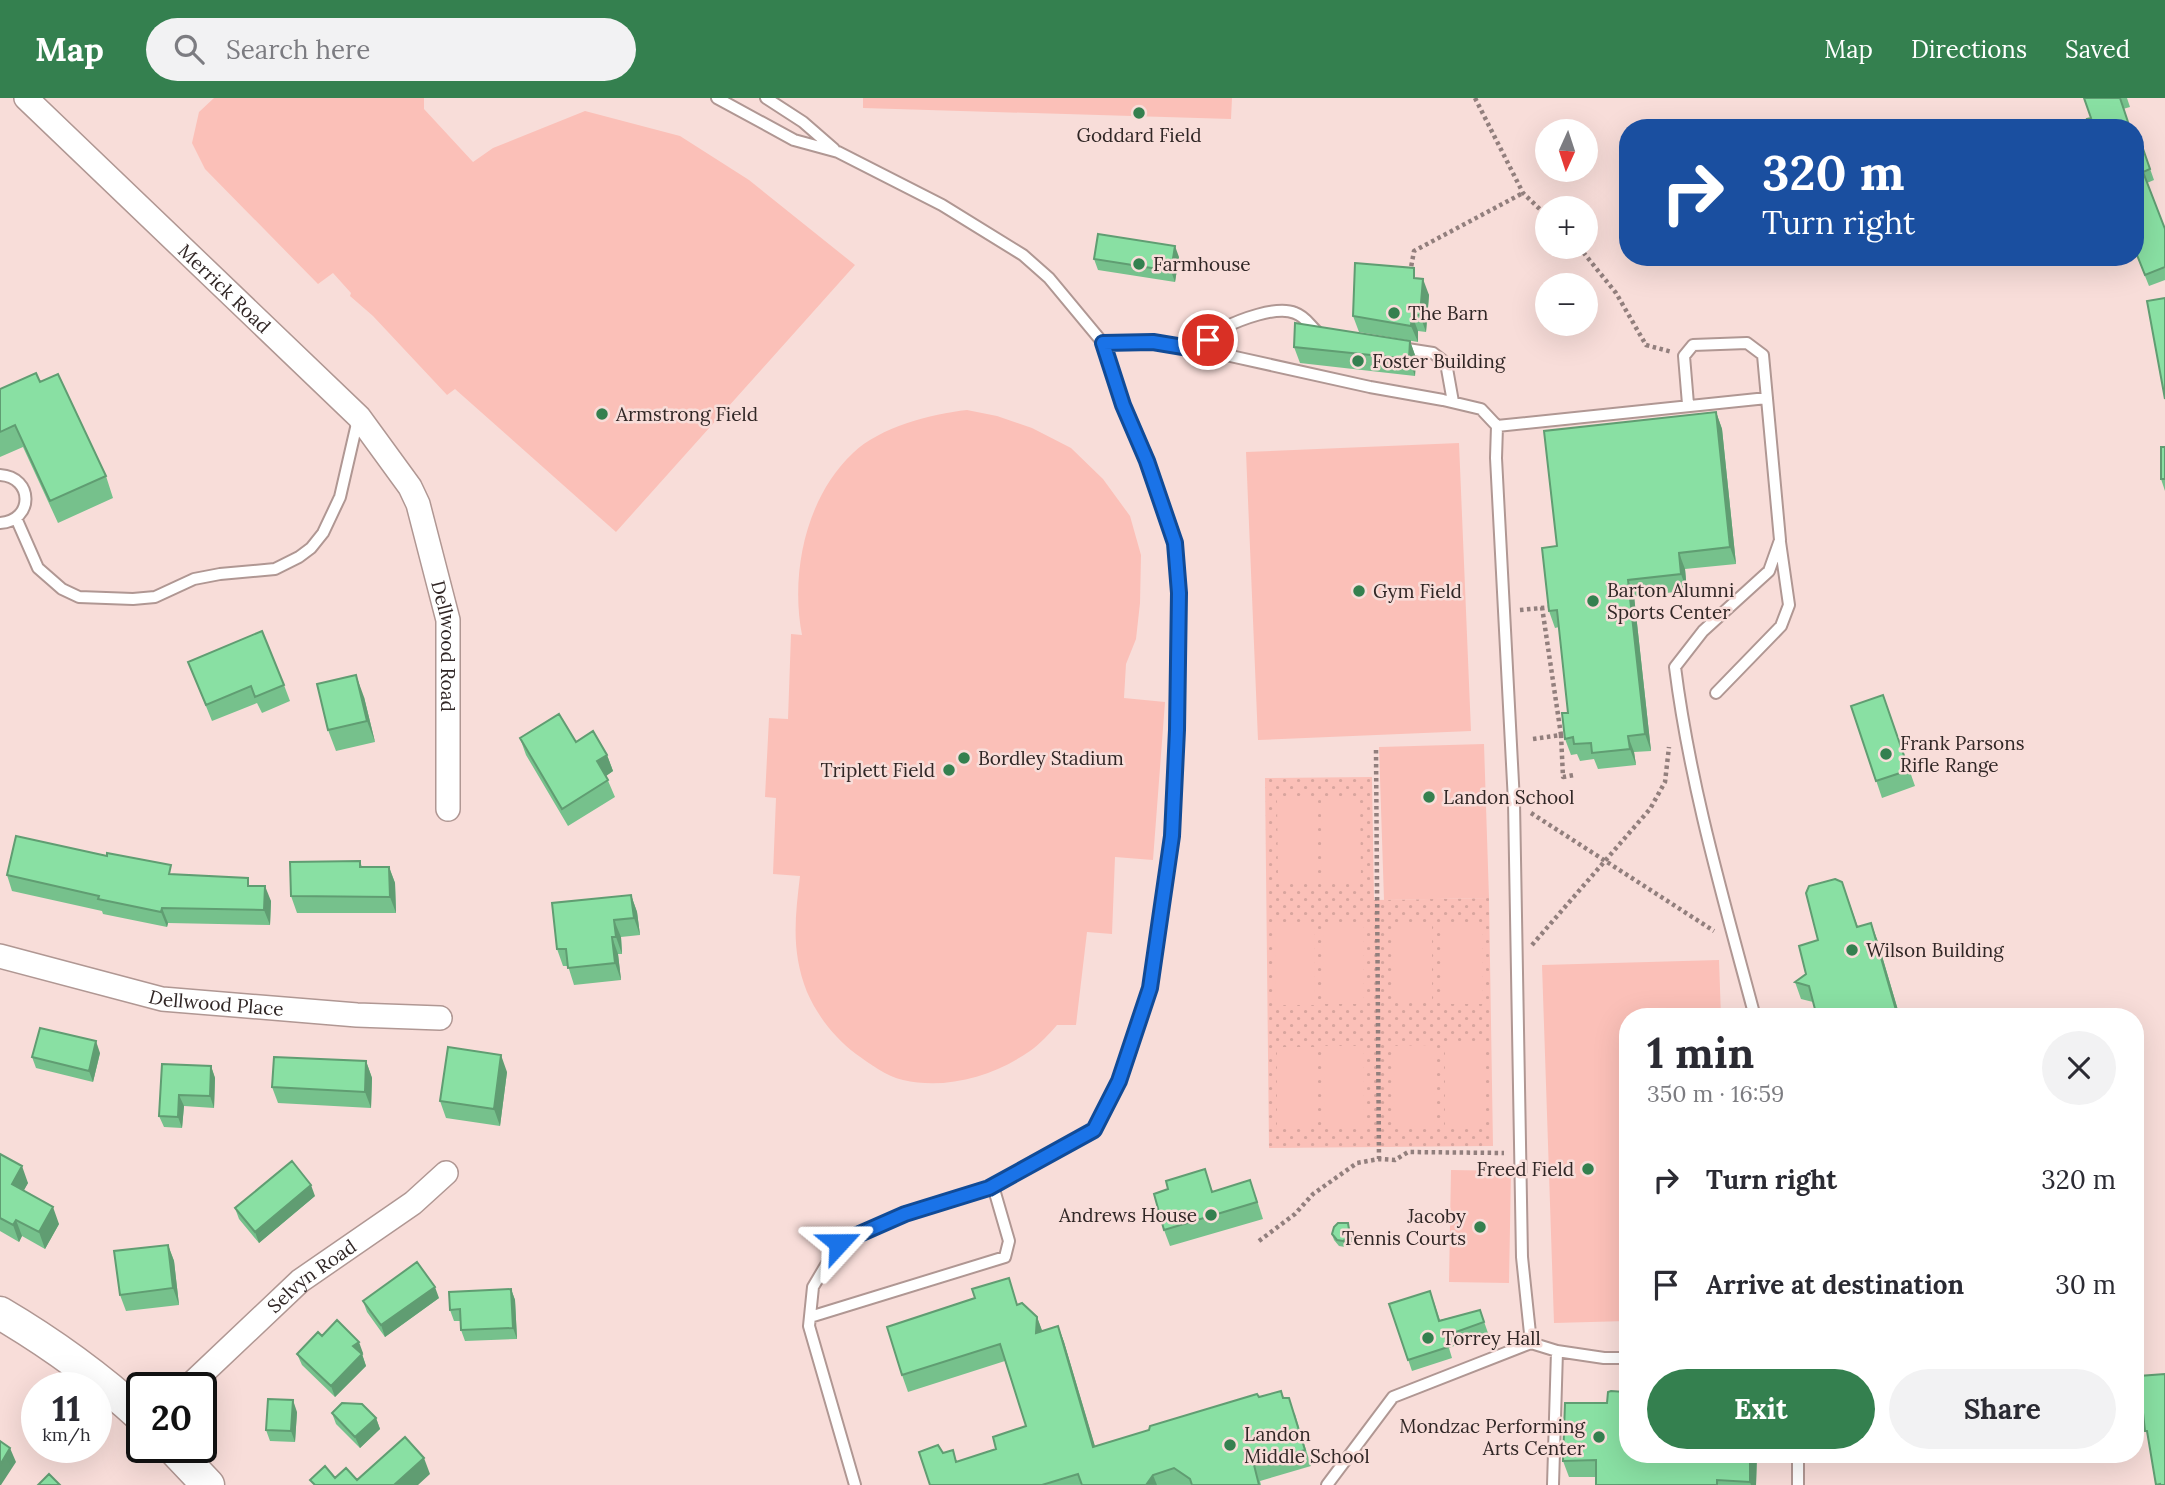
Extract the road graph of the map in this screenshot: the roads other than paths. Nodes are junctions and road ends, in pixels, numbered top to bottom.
1 (26, 98) edge
2 (717, 98) edge
3 (766, 98) edge
4 (838, 152) junction
5 (1329, 335) edge
6 (1103, 343) junction
7 (1387, 346) edge
8 (1195, 349) junction
9 (1767, 398) junction
10 (1453, 402) junction
11 (1688, 404) junction
12 (359, 416) junction
13 (1497, 426) junction
14 (0, 475) edge
15 (410, 487) joint
16 (16, 518) junction
17 (0, 523) edge
18 (1780, 540) junction
19 (1716, 693) dead end
20 (448, 809) dead end
21 (0, 956) edge
22 (1753, 1008) edge
23 (440, 1018) dead end
24 (446, 1173) dead end
25 (993, 1185) junction
26 (0, 1313) edge
27 (810, 1317) junction
28 (1531, 1343) junction
29 (1557, 1351) junction
30 (1619, 1358) edge
31 (204, 1372) edge
32 (126, 1403) edge
33 (187, 1463) edge
34 (1798, 1463) edge
35 (208, 1485) edge
36 (855, 1485) edge
37 (1327, 1485) edge
38 (1553, 1485) edge
39 (1798, 1485) edge

1 - 12 street, Merrick Road
2 - 4 lane
3 - 4 lane
4 - 6 lane
5 - 8 lane
6 - 8 lane
6 - 25 lane
7 - 10 lane
8 - 10 lane
9 - 11 lane
9 - 11 lane
9 - 18 lane
10 - 13 lane
11 - 13 lane
12 - 15 street, Merrick Road
12 - 16 lane
13 - 28 lane
14 - 16 lane
15 - 20 street, Dellwood Road
16 - 17 lane
18 - 19 lane
18 - 22 lane
21 - 23 street, Dellwood Place
24 - 31 street, Selvyn Road
25 - 27 lane
25 - 27 lane
26 - 32 main road
27 - 36 lane
28 - 29 lane
28 - 37 lane
29 - 30 lane
29 - 38 lane
33 - 35 main road
34 - 39 lane

